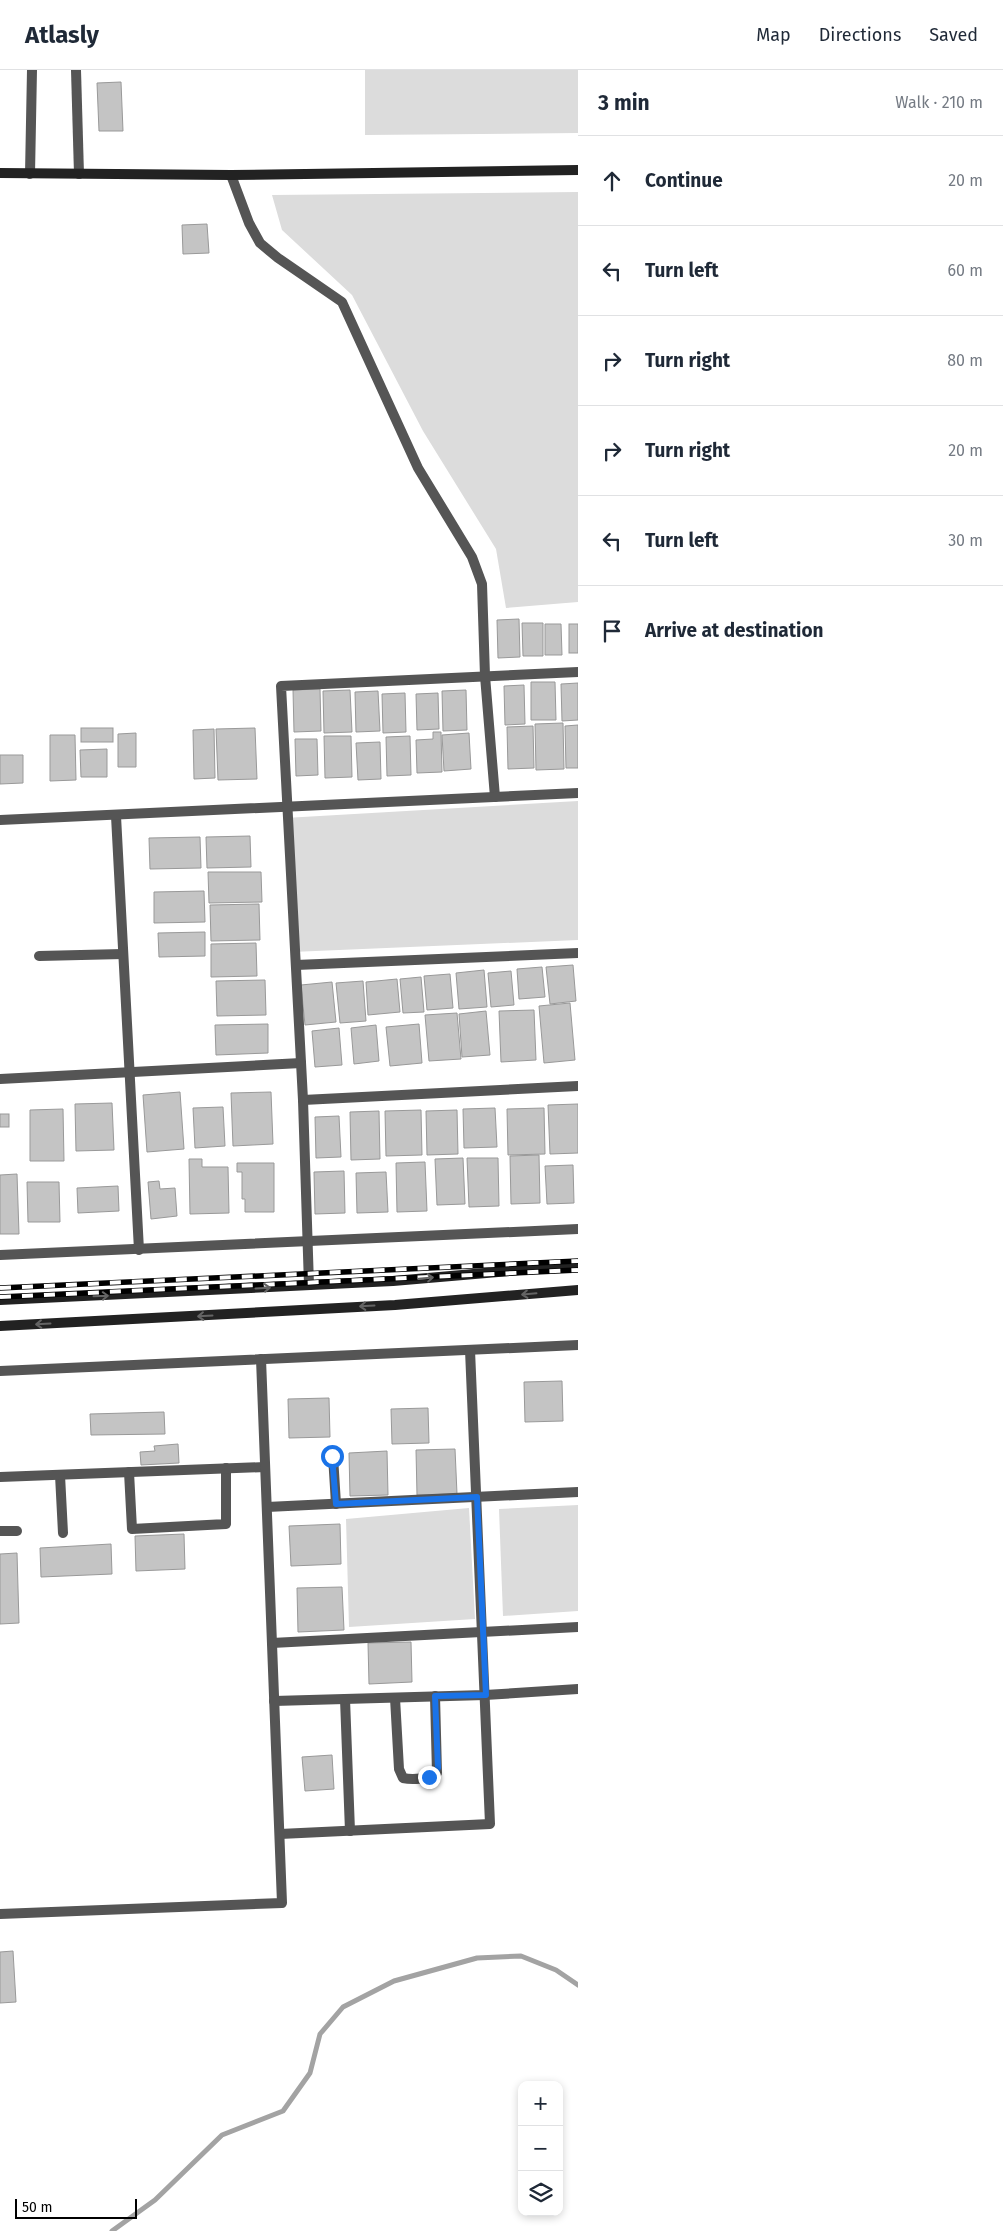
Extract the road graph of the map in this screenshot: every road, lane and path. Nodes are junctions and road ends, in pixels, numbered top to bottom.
1 (32, 70) edge
2 (76, 70) edge
3 (578, 170) edge
4 (0, 173) edge
5 (30, 174) junction
6 (79, 174) junction
7 (231, 175) junction
8 (578, 672) edge
9 (486, 676) junction
10 (578, 793) edge
11 (495, 797) junction
12 (288, 806) junction
13 (116, 816) junction
14 (0, 820) edge
15 (578, 953) edge
16 (123, 954) junction
17 (39, 956) dead end
18 (296, 965) junction
19 (301, 1063) junction
20 (128, 1073) junction
21 (0, 1079) edge
22 (578, 1086) edge
23 (303, 1100) junction
24 (578, 1229) edge
25 (309, 1241) junction
26 (139, 1250) junction
27 (0, 1255) edge
28 (578, 1265) edge
29 (309, 1285) junction
30 (578, 1290) edge
31 (0, 1300) edge
32 (0, 1326) edge
33 (578, 1345) edge
34 (470, 1350) junction
35 (261, 1359) junction
36 (0, 1371) edge
37 (332, 1456) dead end
38 (265, 1466) junction
39 (226, 1468) junction
40 (129, 1472) junction
41 (60, 1475) junction
42 (0, 1477) edge
43 (578, 1492) edge
44 (477, 1497) junction
45 (336, 1504) junction
46 (267, 1507) junction
47 (17, 1531) dead end
48 (0, 1532) edge
49 (63, 1533) dead end
50 (578, 1628) edge
51 (483, 1632) junction
52 (272, 1643) junction
53 (578, 1689) edge
54 (486, 1695) junction
55 (435, 1696) junction
56 (395, 1698) junction
57 (345, 1699) junction
58 (274, 1701) junction
59 (350, 1831) junction
60 (280, 1834) junction
61 (0, 1914) edge

1 - 5 street
2 - 6 street
3 - 7 main road
4 - 5 main road
5 - 6 main road
6 - 7 main road
7 - 9 street
8 - 9 street
9 - 11 street
9 - 12 street
10 - 11 street
11 - 12 street
12 - 13 street
12 - 18 street
13 - 14 street
13 - 16 street
15 - 18 street
16 - 17 street
16 - 20 street
18 - 19 street
19 - 20 street
19 - 23 street
20 - 21 street
20 - 26 street
22 - 23 street
23 - 25 street
24 - 25 street
25 - 26 street
25 - 29 street
26 - 27 street
29 -> 28 main road
31 -> 29 main road
30 -> 32 main road
33 - 34 street
34 - 35 street
34 - 44 street
35 - 36 street
35 - 38 street
37 - 45 street
38 - 39 street
38 - 46 street
39 - 40 street
39 - 40 street
40 - 41 street
41 - 42 street
41 - 49 street
43 - 44 street
44 - 45 street
44 - 51 street
45 - 46 street
46 - 52 street
47 - 48 street
50 - 51 street
51 - 52 street
51 - 54 street
52 - 58 street
53 - 54 street
54 - 55 street
54 - 59 street
55 - 56 street
55 - 56 street
56 - 57 street
57 - 58 street
57 - 59 street
58 - 60 street
59 - 60 street
60 - 61 street

